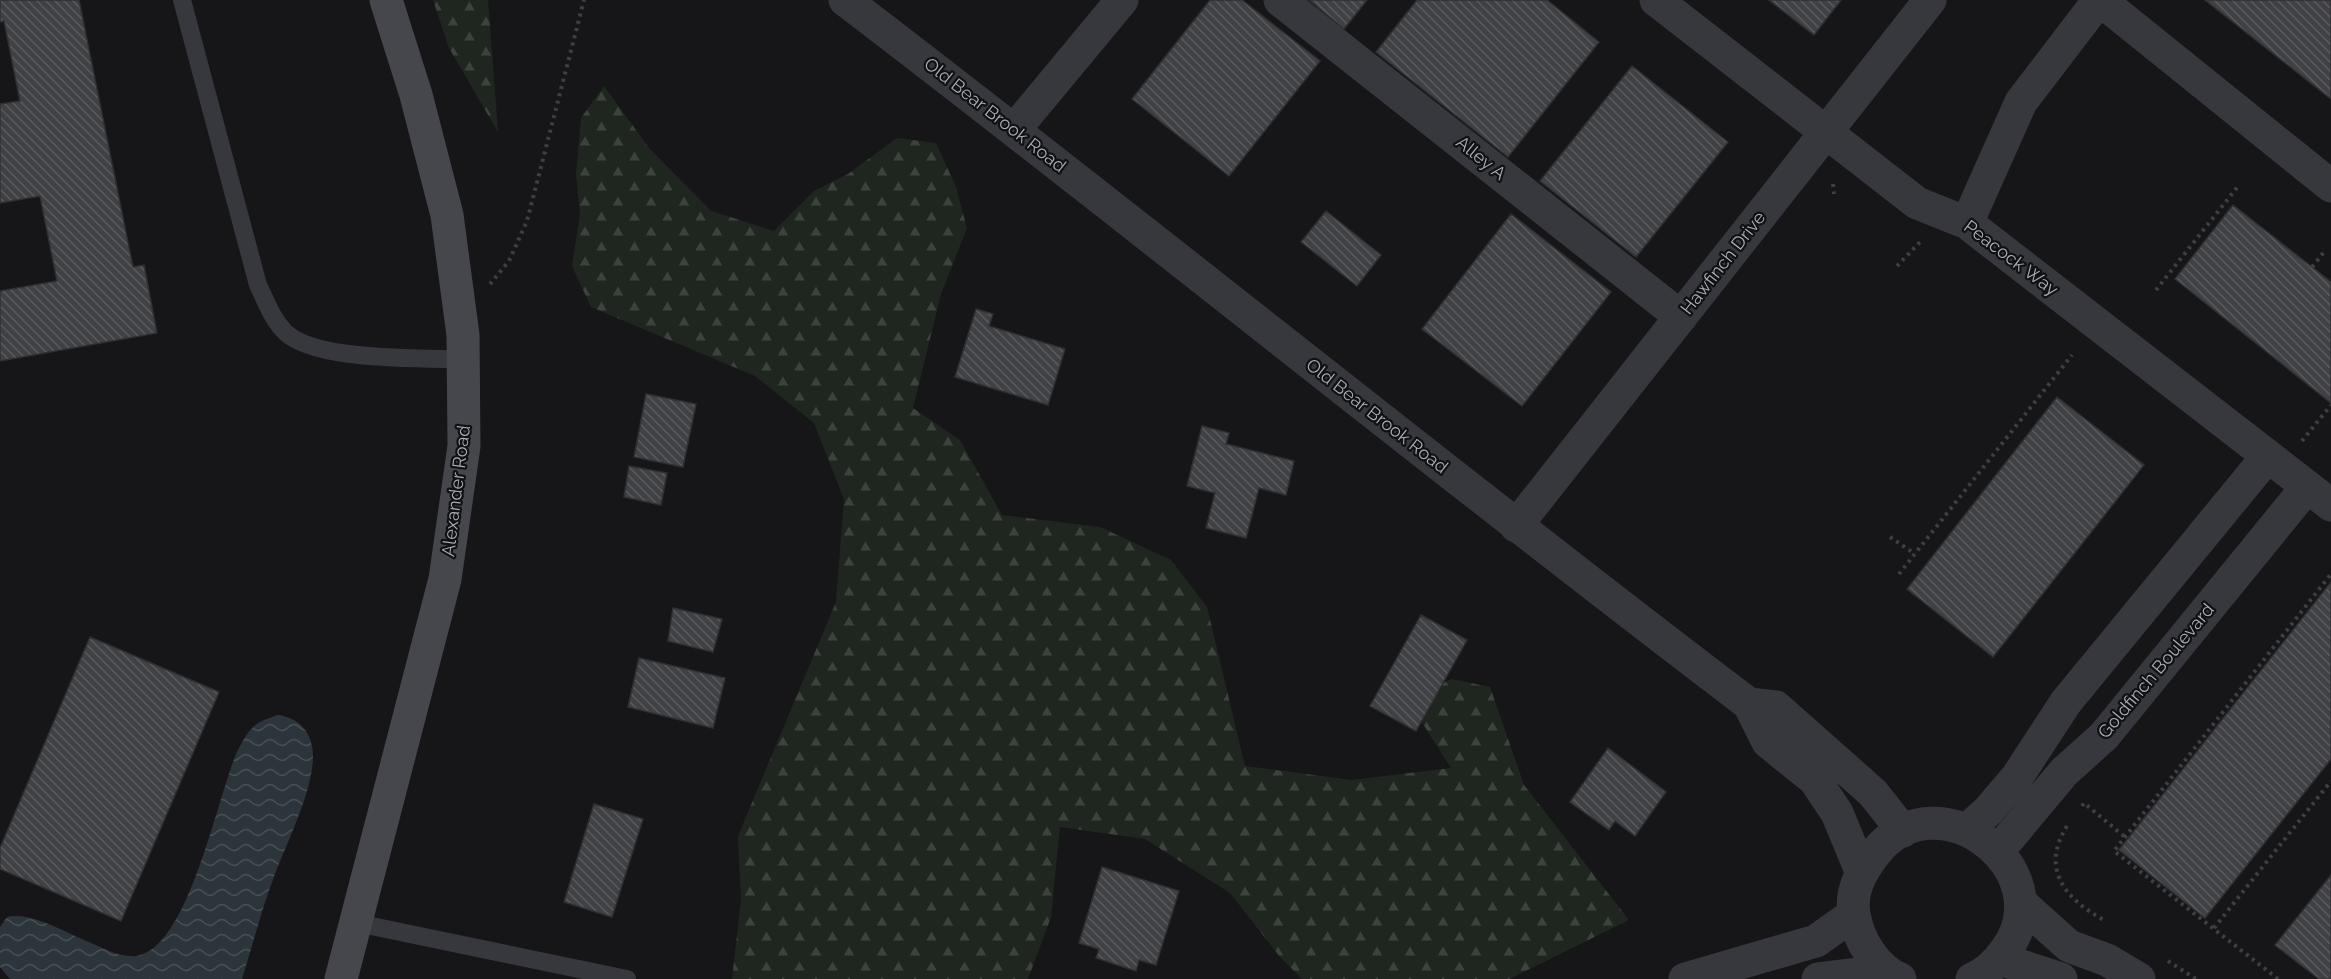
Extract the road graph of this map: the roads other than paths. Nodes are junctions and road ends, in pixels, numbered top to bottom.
1 (182, 0) edge
2 (386, 0) edge
3 (845, 0) edge
4 (1122, 0) edge
5 (1281, 0) edge
6 (1656, 0) edge
7 (1930, 0) edge
8 (2099, 0) edge
9 (1015, 129) junction
10 (1825, 132) junction
11 (2331, 186) edge
12 (1967, 223) junction
13 (1681, 317) junction
14 (464, 360) junction
15 (2266, 457) junction
16 (2319, 496) edge
17 (1516, 526) junction
18 (1749, 704) junction
19 (1968, 829) junction
20 (1903, 831) junction
21 (1998, 850) junction
22 (1861, 871) junction
23 (2021, 903) junction
24 (1854, 914) junction
25 (357, 923) junction
26 (2000, 959) junction
27 (1892, 975) edge
28 (341, 979) edge
29 (627, 979) edge
30 (1685, 979) edge
31 (1818, 979) edge
32 (1972, 979) edge
33 (2061, 979) edge
34 (2139, 979) edge

1 - 14 lane
2 - 14 street, Alexander Road
3 - 9 street, Old Bear Brook Road
4 - 9 street
5 - 13 street, Alley A
6 - 10 street, Peacock Way
7 - 10 street, Hawfinch Drive
8 - 11 street
8 - 12 street
9 - 17 street, Old Bear Brook Road
10 - 12 street, Peacock Way
10 - 13 street, Hawfinch Drive
12 - 15 street, Peacock Way
13 - 17 street, Hawfinch Drive
14 - 25 street, Alexander Road
15 - 16 street, Peacock Way
15 - 19 street
16 - 21 street, Goldfinch Boulevard
17 - 18 street, Old Bear Brook Road
18 - 20 street
18 - 22 street, Old Bear Brook Road
19 - 20 street
19 - 21 street
20 - 22 street
21 - 23 street
22 - 24 street
23 - 26 street
23 - 34 street
24 - 27 street
24 - 30 street
25 - 28 street, Alexander Road
25 - 29 lane
26 - 32 street
26 - 33 street
27 - 31 street

